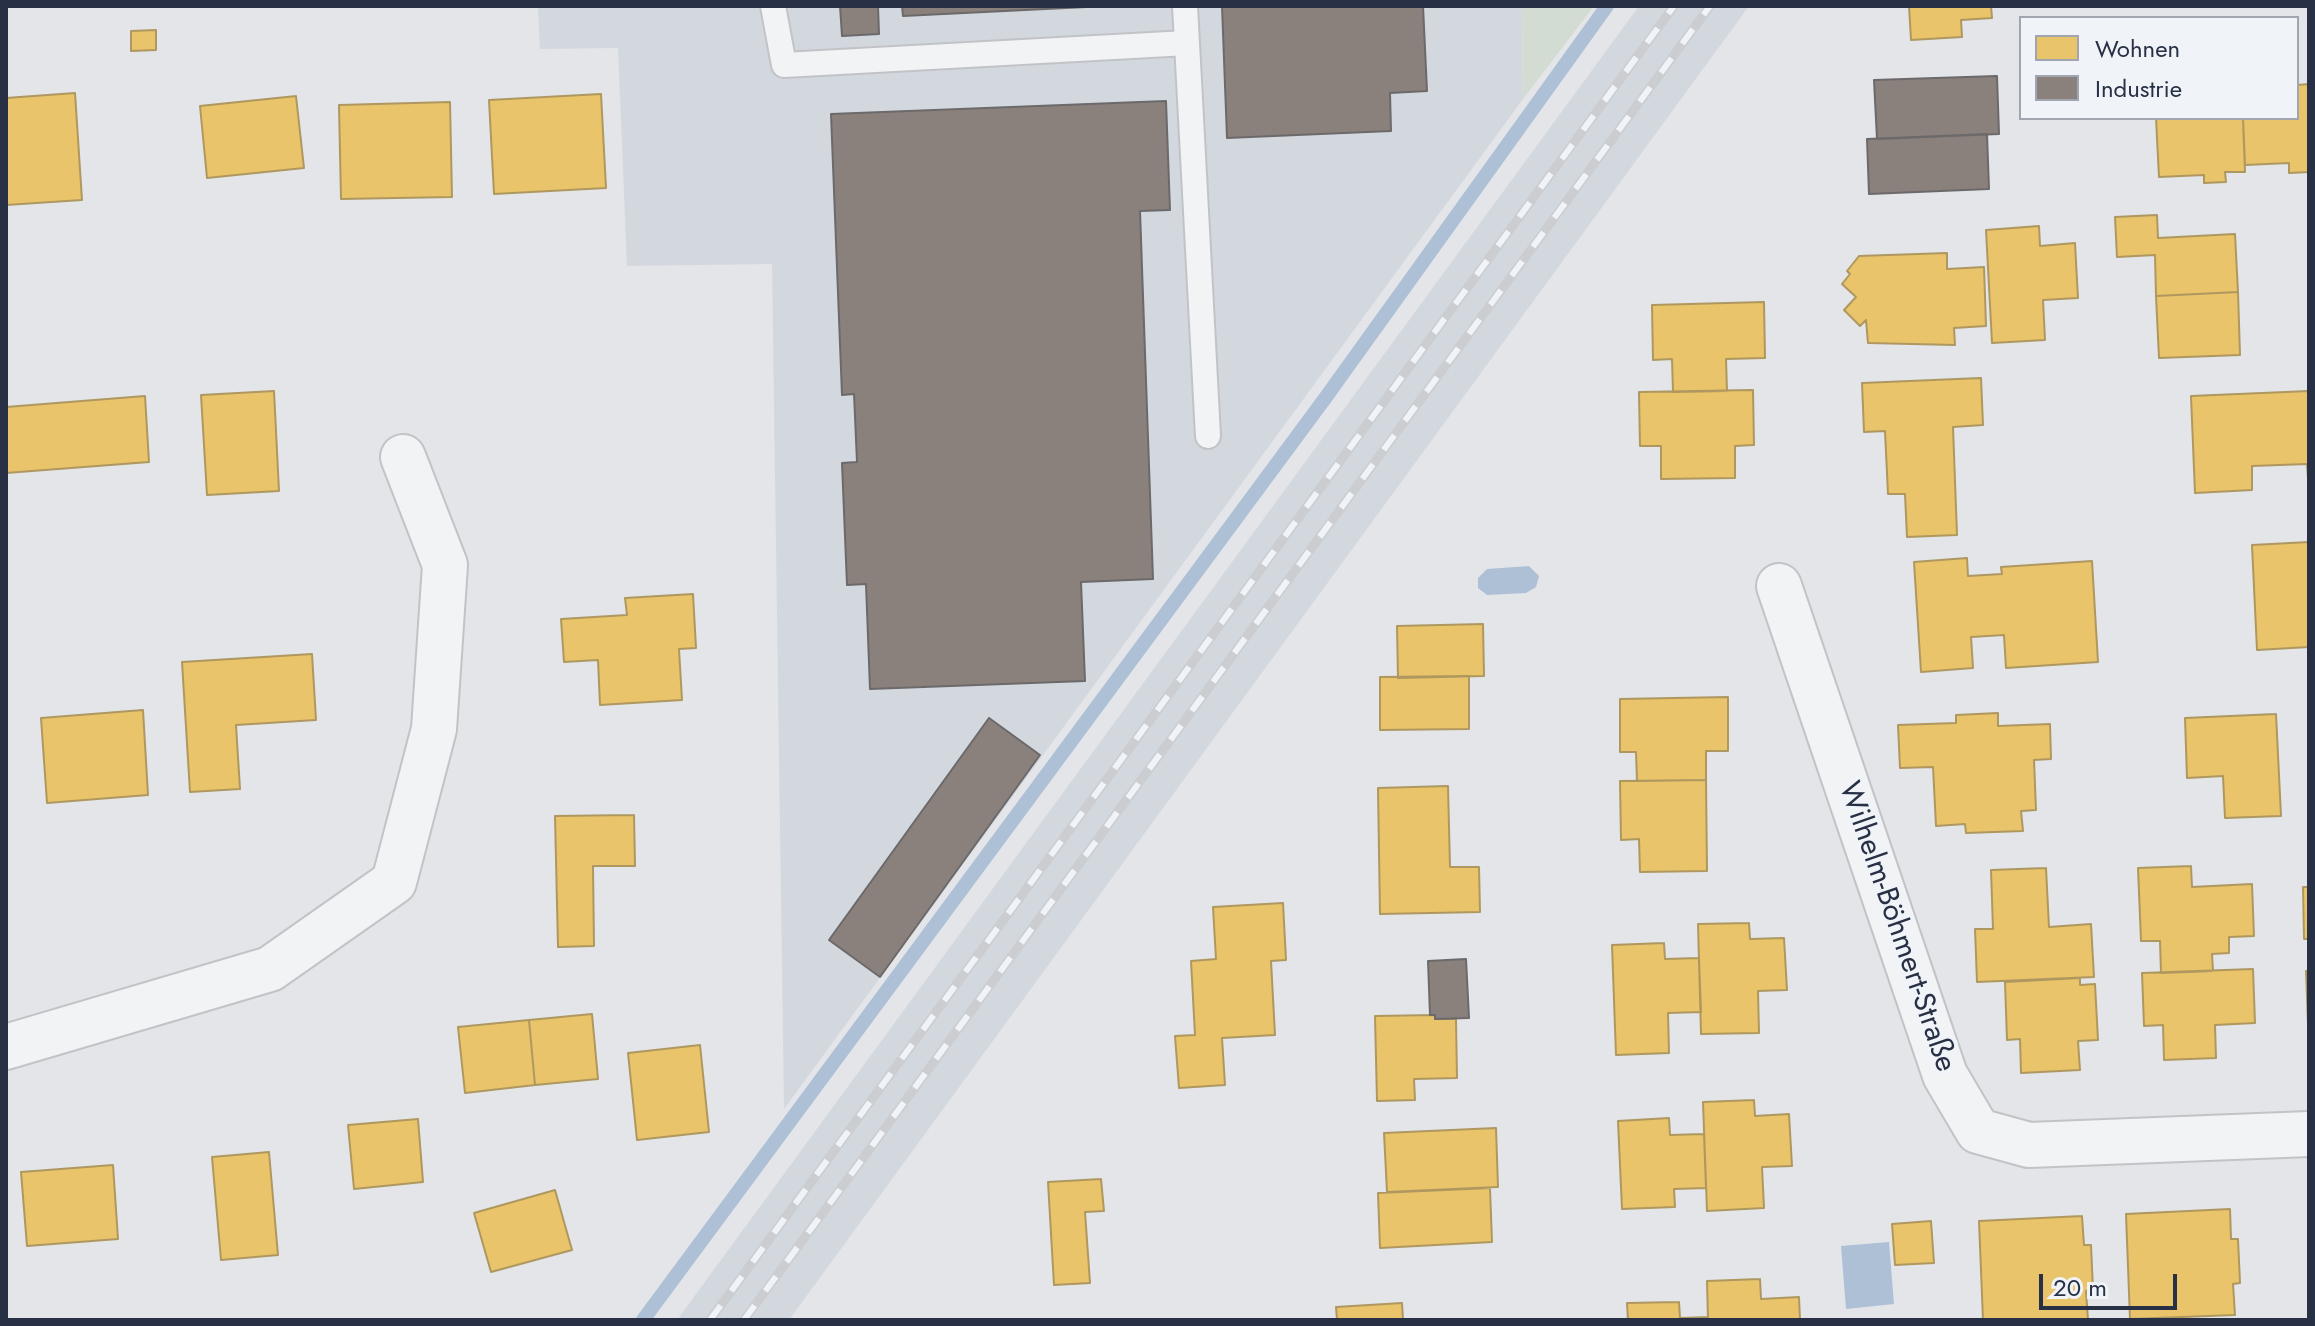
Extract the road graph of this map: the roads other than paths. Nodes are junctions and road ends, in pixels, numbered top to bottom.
1 (773, 6) edge
2 (1185, 6) edge
3 (1187, 43) junction
4 (1208, 436) dead end
5 (403, 457) dead end
6 (1779, 586) dead end
7 (6, 1047) edge
8 (2309, 1134) edge

1 - 3 lane
2 - 3 lane
3 - 4 lane
5 - 7 street
6 - 8 street, Wilhelm-Böhmert-Straße

